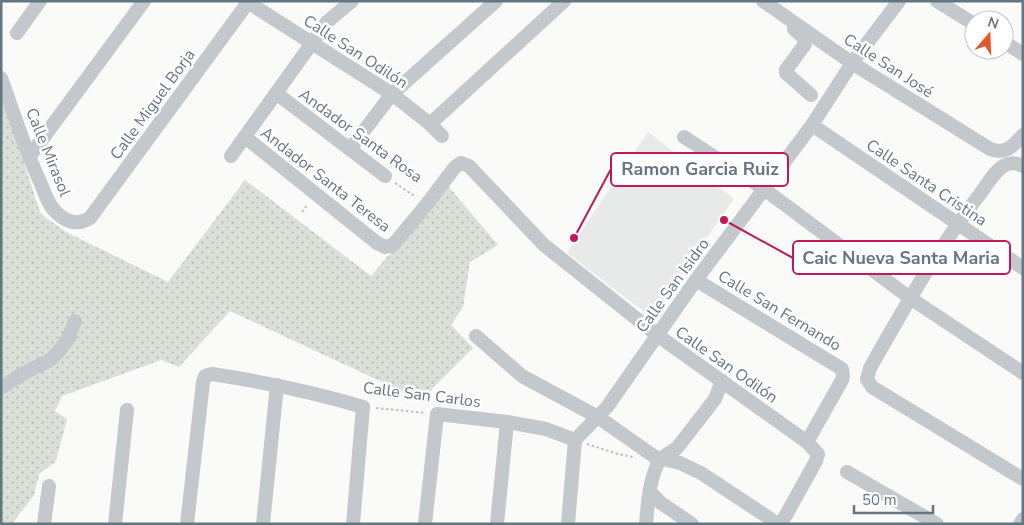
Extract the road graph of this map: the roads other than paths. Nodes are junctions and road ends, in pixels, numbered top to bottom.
1 (40, 1) edge
2 (144, 1) edge
3 (352, 1) edge
4 (496, 1) edge
5 (564, 1) edge
6 (899, 1) edge
7 (937, 1) edge
8 (248, 2) edge
9 (770, 3) edge
10 (964, 18) edge
11 (17, 34) dead end
12 (312, 42) junction
13 (852, 63) junction
14 (1, 78) edge
15 (276, 93) junction
16 (392, 94) junction
17 (811, 95) dead end
18 (430, 124) junction
19 (812, 125) junction
20 (1023, 135) edge
21 (442, 136) dead end
22 (245, 137) junction
23 (684, 137) dead end
24 (350, 149) junction
25 (232, 156) dead end
26 (29, 157) junction
27 (461, 163) joint
28 (1016, 165) edge
29 (385, 176) road end
30 (764, 189) junction
31 (80, 223) joint
32 (957, 224) junction
33 (1023, 268) edge
34 (696, 280) junction
35 (910, 298) junction
36 (75, 321) dead end
37 (657, 335) junction
38 (476, 336) dead end
39 (1023, 373) edge
40 (722, 381) junction
41 (277, 384) junction
42 (1, 388) edge
43 (127, 410) dead end
44 (598, 417) junction
45 (507, 422) junction
46 (581, 434) junction
47 (807, 442) junction
48 (658, 458) junction
49 (847, 472) dead end
50 (1023, 479) edge
51 (49, 486) dead end
52 (650, 492) junction
53 (1023, 519) edge
54 (44, 524) edge
55 (115, 524) edge
56 (187, 524) edge
57 (263, 524) edge
58 (353, 524) edge
59 (425, 524) edge
60 (497, 524) edge
61 (568, 524) edge
62 (646, 524) edge
63 (692, 524) edge
64 (779, 524) edge
65 (937, 524) edge
66 (1020, 524) edge

1 - 11 street
2 - 26 street
3 - 12 street
4 - 16 street
5 - 18 street
6 - 13 street, Calle San Isidro
7 - 10 street
8 - 12 street, Calle San Odilón
8 - 31 street, Calle Miguel Borja
9 - 13 street, Calle San José
9 - 17 street
12 - 15 street
12 - 16 street, Calle San Odilón
13 - 19 street, Calle San Isidro
13 - 20 street, Calle San José
14 - 26 street, Calle Mirasol
15 - 22 street
15 - 24 street, Andador Santa Rosa
16 - 18 street, Calle San Odilón
16 - 24 street
18 - 21 street, Calle San Odilón
19 - 30 street, Calle San Isidro
19 - 32 street, Calle Santa Cristina
22 - 25 street
22 - 27 street, Andador Santa Teresa
23 - 30 street
24 - 29 street, Andador Santa Rosa
26 - 31 street, Calle Mirasol
27 - 37 street, Calle San Odilón
28 - 32 street
30 - 34 street, Calle San Isidro
30 - 35 street
32 - 33 street, Calle Santa Cristina
32 - 35 street
34 - 37 street, Calle San Isidro
34 - 47 street, Calle San Fernando
35 - 39 street
35 - 50 street
36 - 42 street
37 - 40 street, Calle San Odilón
37 - 44 street, Calle San Isidro
38 - 44 street
40 - 47 street, Calle San Odilón
40 - 48 street
41 - 56 street, Calle San Carlos
41 - 57 street
41 - 58 street, Calle San Carlos
43 - 55 street
44 - 46 street, Calle San Isidro
44 - 48 street
45 - 46 street, Calle San Carlos
45 - 59 street, Calle San Carlos
45 - 60 street
46 - 61 street
47 - 64 street, Calle San Odilón
48 - 52 street
48 - 64 street
49 - 65 street
51 - 54 street
52 - 62 street
52 - 63 street
53 - 66 street

